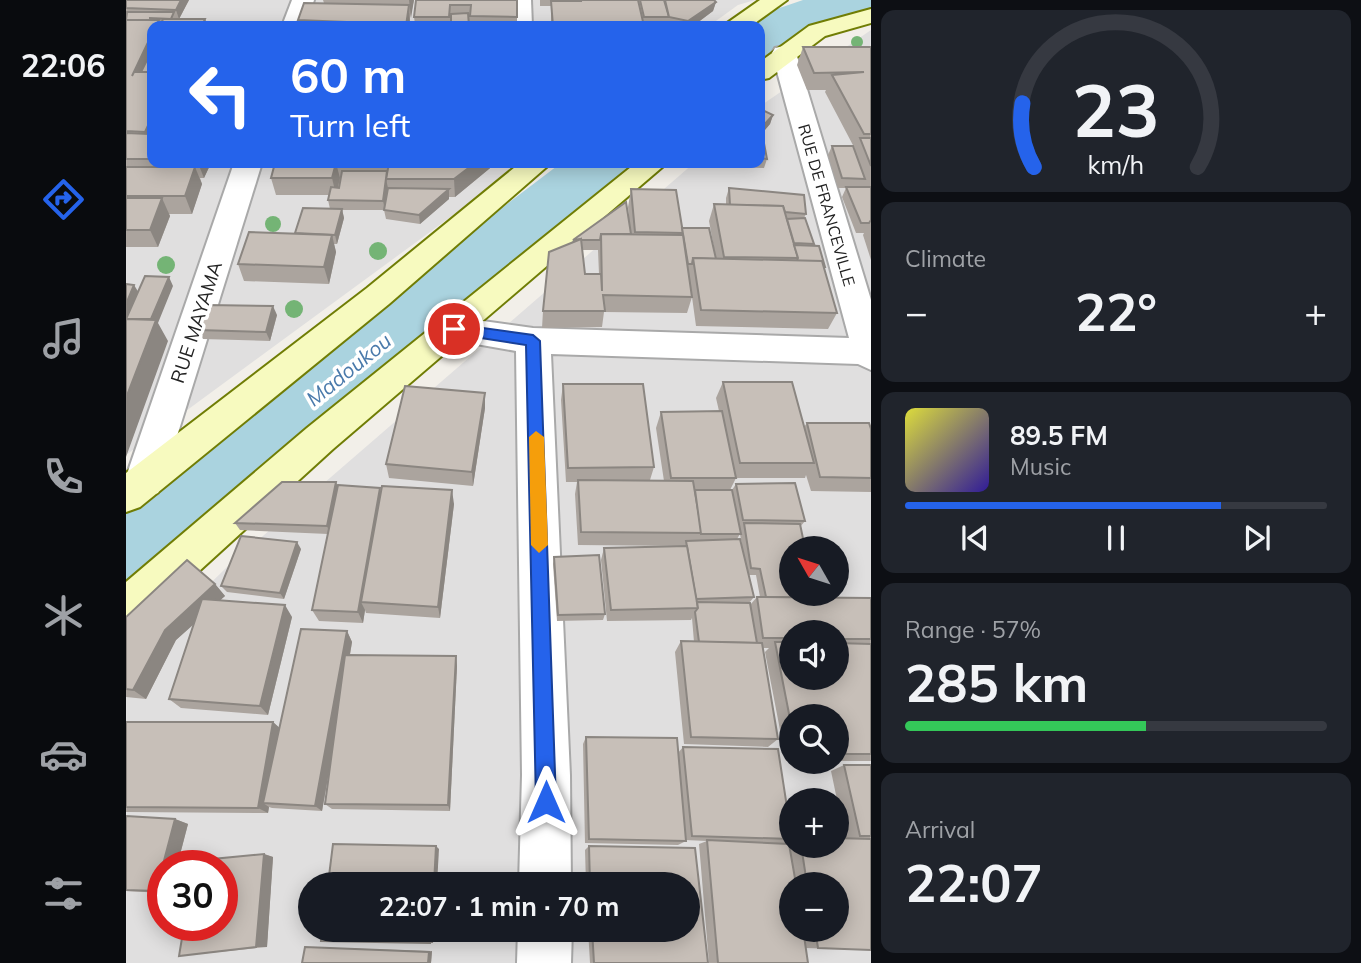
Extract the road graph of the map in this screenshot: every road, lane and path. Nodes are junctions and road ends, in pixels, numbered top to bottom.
1 (303, 0) edge
2 (520, 0) edge
3 (776, 0) edge
4 (871, 16) edge
5 (296, 21) edge
6 (520, 21) edge
7 (743, 21) edge
8 (784, 53) junction
9 (765, 69) edge
10 (246, 168) edge
11 (525, 168) edge
12 (647, 168) edge
13 (454, 329) junction
14 (533, 341) junction
15 (870, 354) edge
16 (135, 488) edge
17 (126, 611) edge
18 (545, 872) edge
19 (545, 942) edge
20 (544, 963) edge

1 - 5 street
2 - 6 street
3 - 7 main road
4 - 8 main road
8 - 9 main road
8 - 15 street, RUE DE FRANCEVILLE
10 - 16 street, RUE MAYAMA
11 - 16 main road
12 - 13 main road
13 - 14 street
13 - 17 main road
14 - 15 street
14 - 18 street
19 - 20 street

